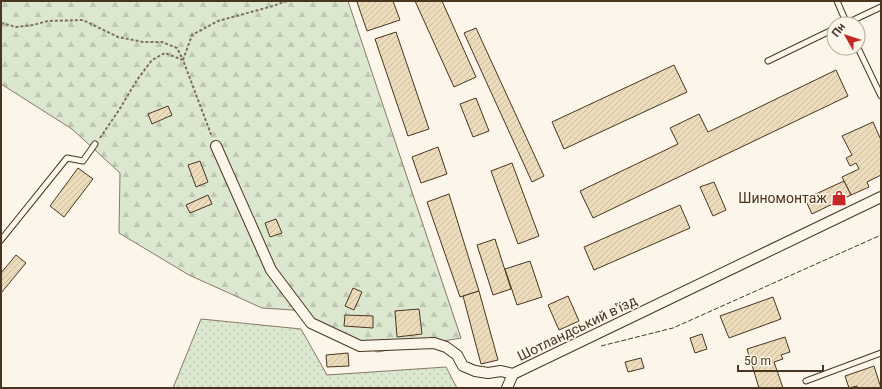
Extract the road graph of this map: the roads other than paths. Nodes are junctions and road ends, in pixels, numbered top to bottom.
1 (837, 1) edge
2 (881, 7) edge
3 (843, 16) edge
4 (862, 16) edge
5 (826, 33) edge
6 (862, 56) edge
7 (768, 61) dead end
8 (881, 96) edge
9 (95, 144) road end
10 (216, 146) road end
11 (881, 197) edge
12 (1, 240) edge
13 (881, 353) edge
14 (513, 374) junction
15 (806, 381) dead end
16 (507, 388) edge

1 - 3 lane
2 - 4 lane
5 - 7 lane
6 - 8 lane
9 - 12 lane
10 - 14 street, Шотландський в'їзд
11 - 14 street, Шотландський в'їзд
13 - 15 lane
14 - 16 street

